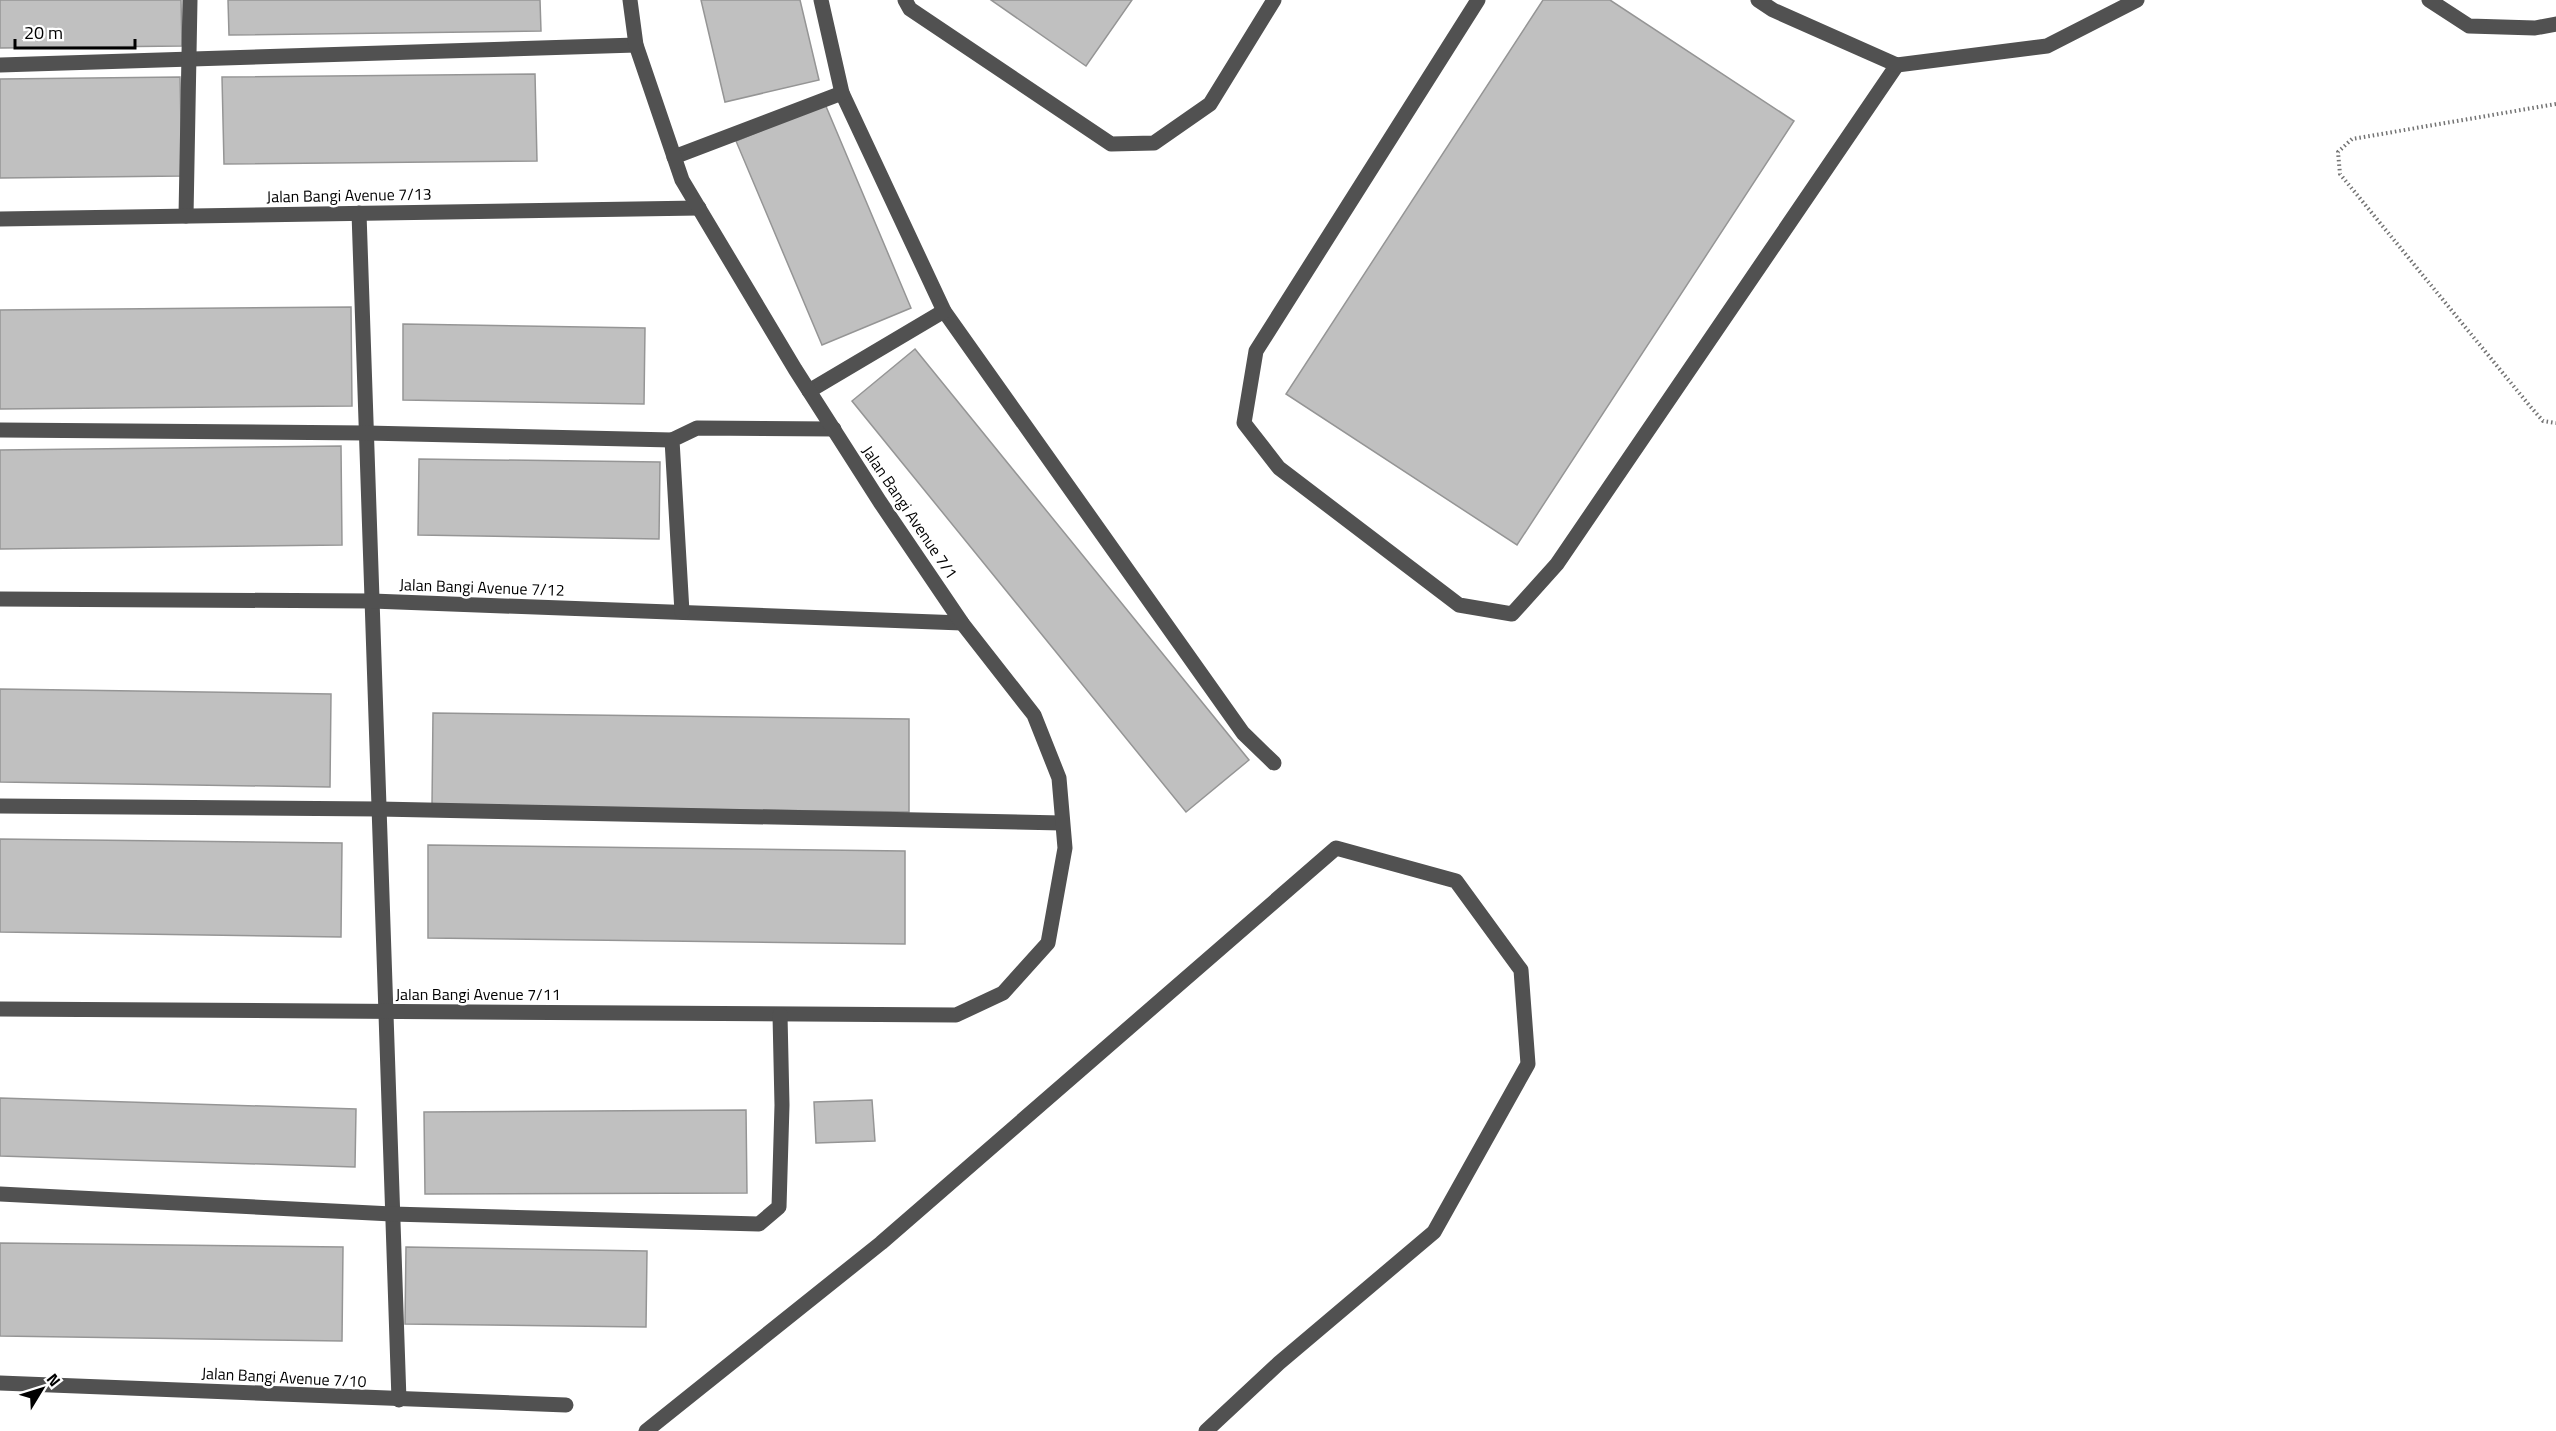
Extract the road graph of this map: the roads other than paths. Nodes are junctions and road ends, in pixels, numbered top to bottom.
1 (190, 0) edge
2 (630, 0) edge
3 (821, 0) edge
4 (905, 0) edge
5 (1274, 0) edge
6 (1478, 0) edge
7 (1758, 0) edge
8 (2138, 0) edge
9 (2429, 0) edge
10 (2556, 24) edge
11 (636, 45) junction
12 (189, 60) junction
13 (0, 65) edge
14 (1897, 65) junction
15 (842, 93) junction
16 (674, 157) junction
17 (699, 208) junction
18 (359, 213) junction
19 (186, 216) junction
20 (0, 219) edge
21 (944, 310) junction
22 (809, 391) junction
23 (834, 429) junction
24 (0, 430) edge
25 (366, 433) junction
26 (672, 440) junction
27 (0, 599) edge
28 (372, 601) junction
29 (682, 612) junction
30 (962, 623) junction
31 (1274, 763) dead end
32 (0, 806) edge
33 (379, 809) junction
34 (1062, 823) junction
35 (0, 1009) edge
36 (386, 1012) junction
37 (780, 1015) junction
38 (956, 1015) joint
39 (0, 1194) edge
40 (392, 1214) junction
41 (0, 1383) edge
42 (399, 1400) junction
43 (566, 1405) dead end
44 (646, 1431) edge
45 (1206, 1431) edge

1 - 12 street
2 - 11 street, Jalan Bangi Avenue 7/1
3 - 15 street
4 - 5 street
6 - 14 street
7 - 14 street
8 - 14 street
9 - 10 street
11 - 12 street
11 - 16 street, Jalan Bangi Avenue 7/1
12 - 13 street
12 - 19 street
15 - 16 street
15 - 21 street
16 - 17 street, Jalan Bangi Avenue 7/1
17 - 18 street, Jalan Bangi Avenue 7/13
17 - 22 street, Jalan Bangi Avenue 7/1
18 - 19 street, Jalan Bangi Avenue 7/13
18 - 25 street
19 - 20 street, Jalan Bangi Avenue 7/13
21 - 22 street
21 - 31 street
22 - 23 street, Jalan Bangi Avenue 7/1
23 - 26 street
23 - 30 street, Jalan Bangi Avenue 7/1
24 - 25 street
25 - 26 street
25 - 28 street
26 - 29 street
27 - 28 street, Jalan Bangi Avenue 7/12
28 - 29 street, Jalan Bangi Avenue 7/12
28 - 33 street
29 - 30 street, Jalan Bangi Avenue 7/12
30 - 34 street, Jalan Bangi Avenue 7/1
32 - 33 street
33 - 34 street
33 - 36 street
34 - 38 street, Jalan Bangi Avenue 7/1
35 - 36 street, Jalan Bangi Avenue 7/11
36 - 37 street, Jalan Bangi Avenue 7/11
36 - 40 street
37 - 38 street, Jalan Bangi Avenue 7/11
37 - 40 street
39 - 40 street
40 - 42 street
41 - 42 street, Jalan Bangi Avenue 7/10
42 - 43 street, Jalan Bangi Avenue 7/10
44 - 45 street

